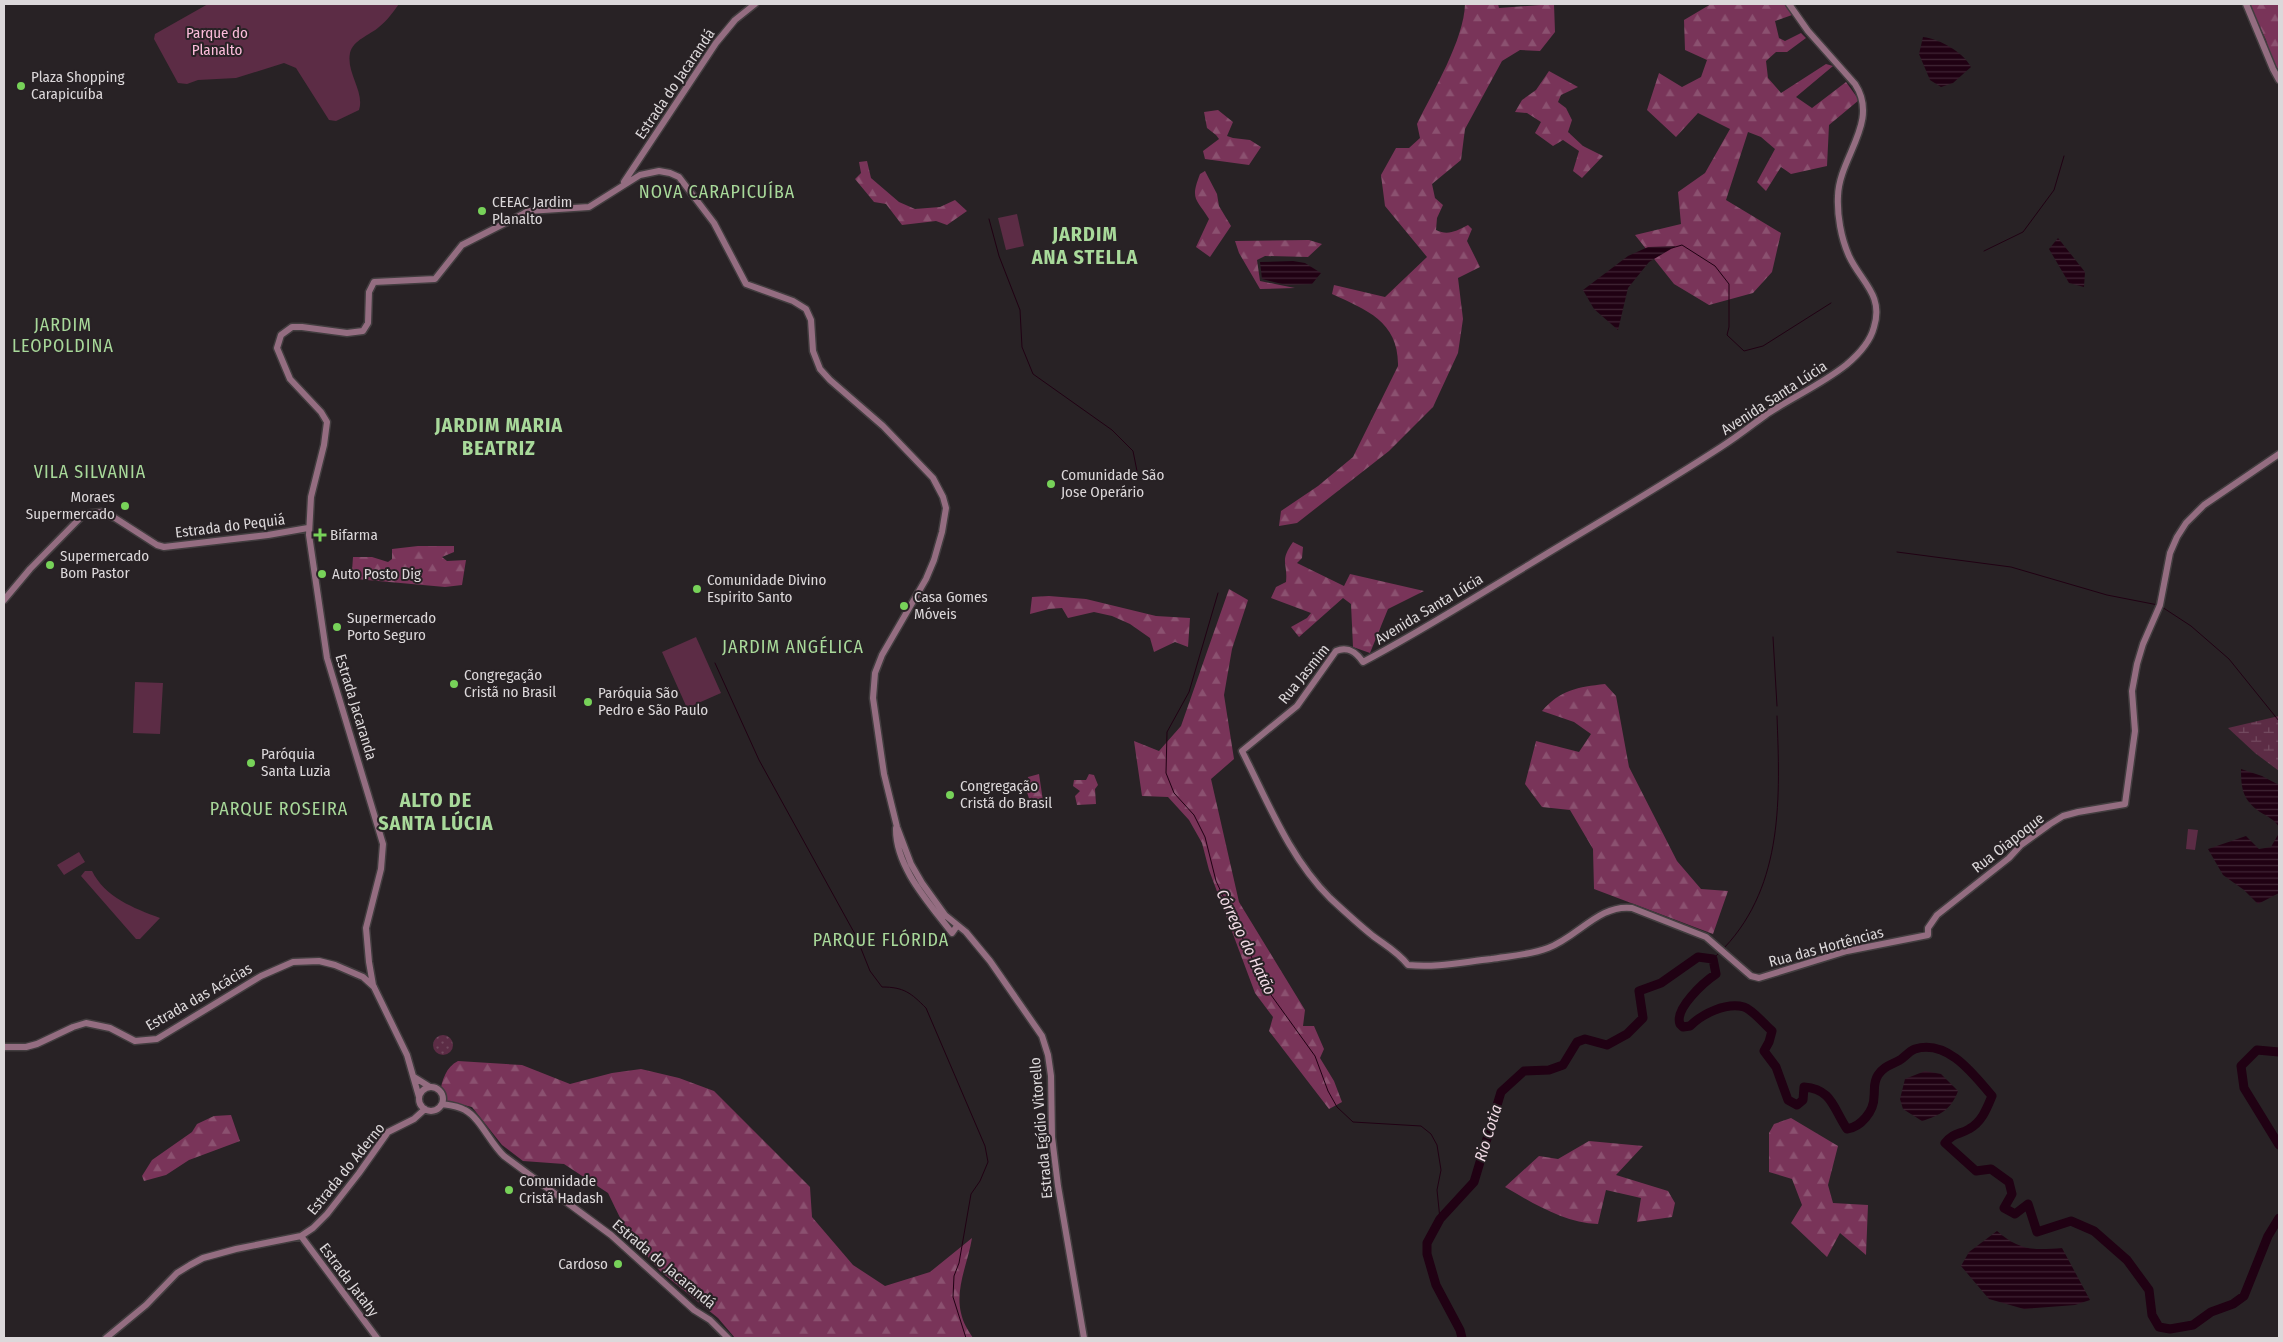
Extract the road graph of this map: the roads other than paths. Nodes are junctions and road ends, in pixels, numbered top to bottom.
1 (755, 4) edge
2 (1789, 4) edge
3 (2246, 4) edge
4 (2279, 80) edge
5 (622, 185) junction
6 (327, 422) joint
7 (2279, 454) edge
8 (308, 528) junction
9 (4, 600) edge
10 (1363, 662) joint
11 (1242, 751) joint
12 (896, 827) junction
13 (957, 926) junction
14 (1928, 935) joint
15 (376, 989) junction
16 (4, 1048) edge
17 (414, 1077) junction
18 (430, 1087) junction
19 (419, 1097) junction
20 (442, 1104) junction
21 (425, 1109) junction
22 (301, 1236) junction
23 (106, 1338) edge
24 (377, 1338) edge
25 (728, 1338) edge
26 (1084, 1338) edge

1 - 5 street, Estrada do Jacarandá
2 - 10 street, Avenida Santa Lúcia
3 - 4 street
5 - 6 street, Estrada do Jacarandá
5 - 12 street, Estrada do Jacarandá
6 - 8 street, Estrada do Pequiá
7 - 14 street, Rua Oiapoque
8 - 9 street, Estrada do Pequiá
8 - 15 street, Estrada Jacaranda
10 - 11 street, Rua Jasmim
11 - 14 street, Rua das Hortências
12 - 13 street, Estrada Egídio Vitorello
12 - 13 street
13 - 26 street, Estrada Egídio Vitorello
15 - 16 street, Estrada das Acácias
15 - 17 street
17 - 18 street
17 - 19 street
18 - 19 street
18 - 20 street
19 - 21 street
20 - 21 street
20 - 25 street, Estrada do Jacarandá
21 - 22 street, Estrada do Aderno
22 - 23 street, Estrada do Aderno
22 - 24 street, Estrada Jatahy

